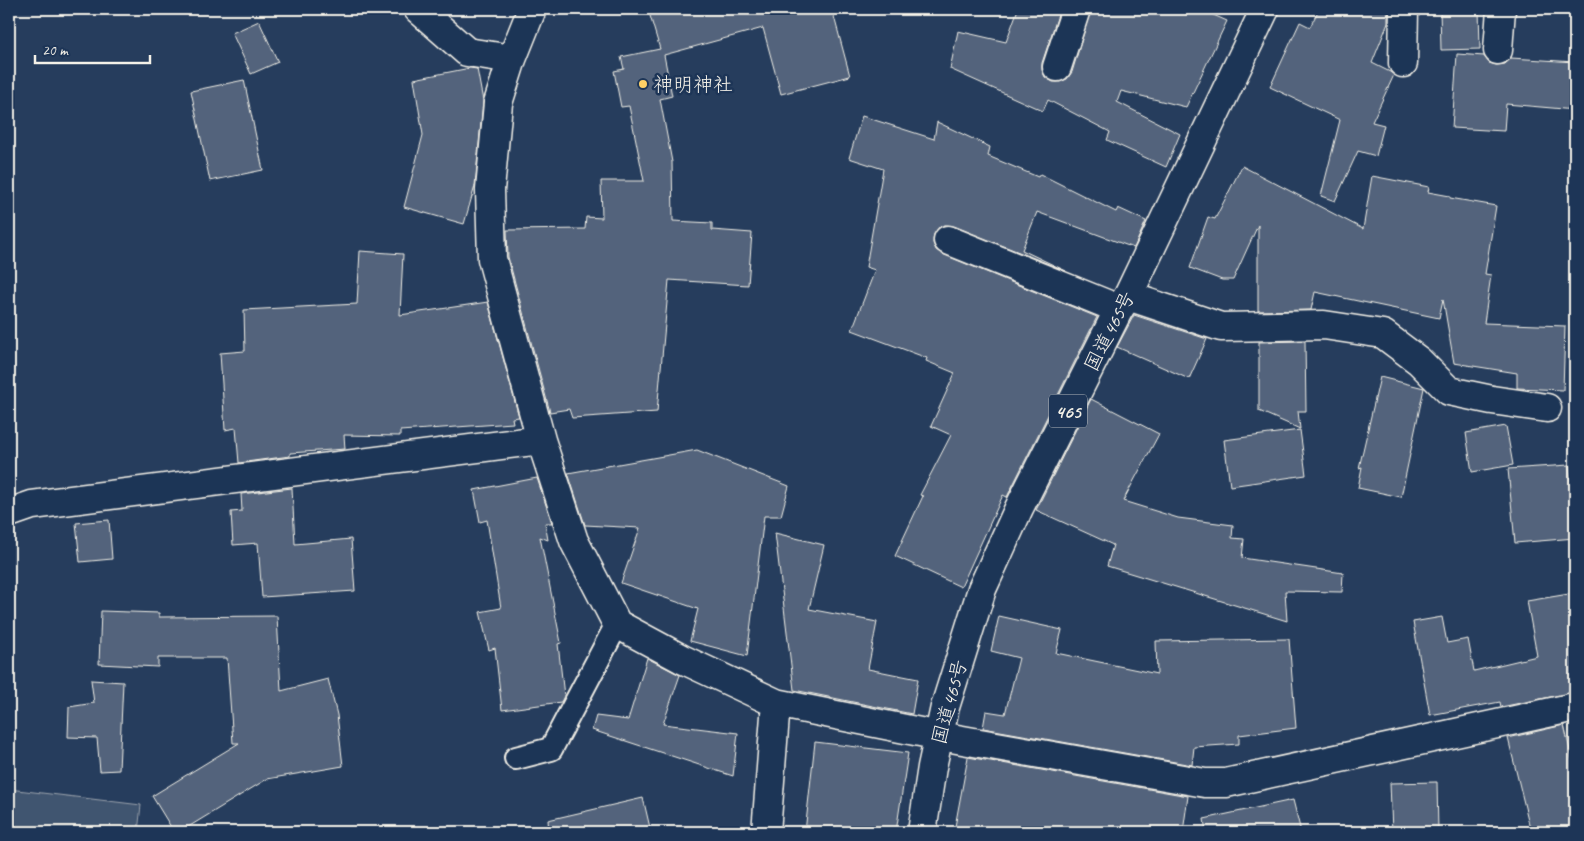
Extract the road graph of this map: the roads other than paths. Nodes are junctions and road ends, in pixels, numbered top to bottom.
1 (418, 9) edge
2 (532, 9) edge
3 (1076, 9) edge
4 (1265, 9) edge
5 (1404, 9) edge
6 (1501, 9) edge
7 (1498, 50) dead end
8 (512, 59) junction
9 (1403, 63) dead end
10 (1057, 67) dead end
11 (948, 240) dead end
12 (1124, 302) junction
13 (1548, 408) dead end
14 (541, 440) junction
15 (9, 513) edge
16 (617, 624) junction
17 (776, 703) junction
18 (1575, 707) edge
19 (940, 736) junction
20 (516, 758) dead end
21 (766, 832) edge
22 (922, 832) edge

1 - 8 main road
2 - 8 main road
3 - 10 main road
4 - 12 main road, 国道465号 / 465
5 - 9 main road
6 - 7 main road
8 - 14 main road
11 - 12 main road
12 - 13 main road
12 - 19 main road, 国道465号 / 465
14 - 15 main road
14 - 16 main road
16 - 17 main road
16 - 20 lane
17 - 19 main road
17 - 21 main road
18 - 19 main road
19 - 22 main road, 国道465号 / 465

